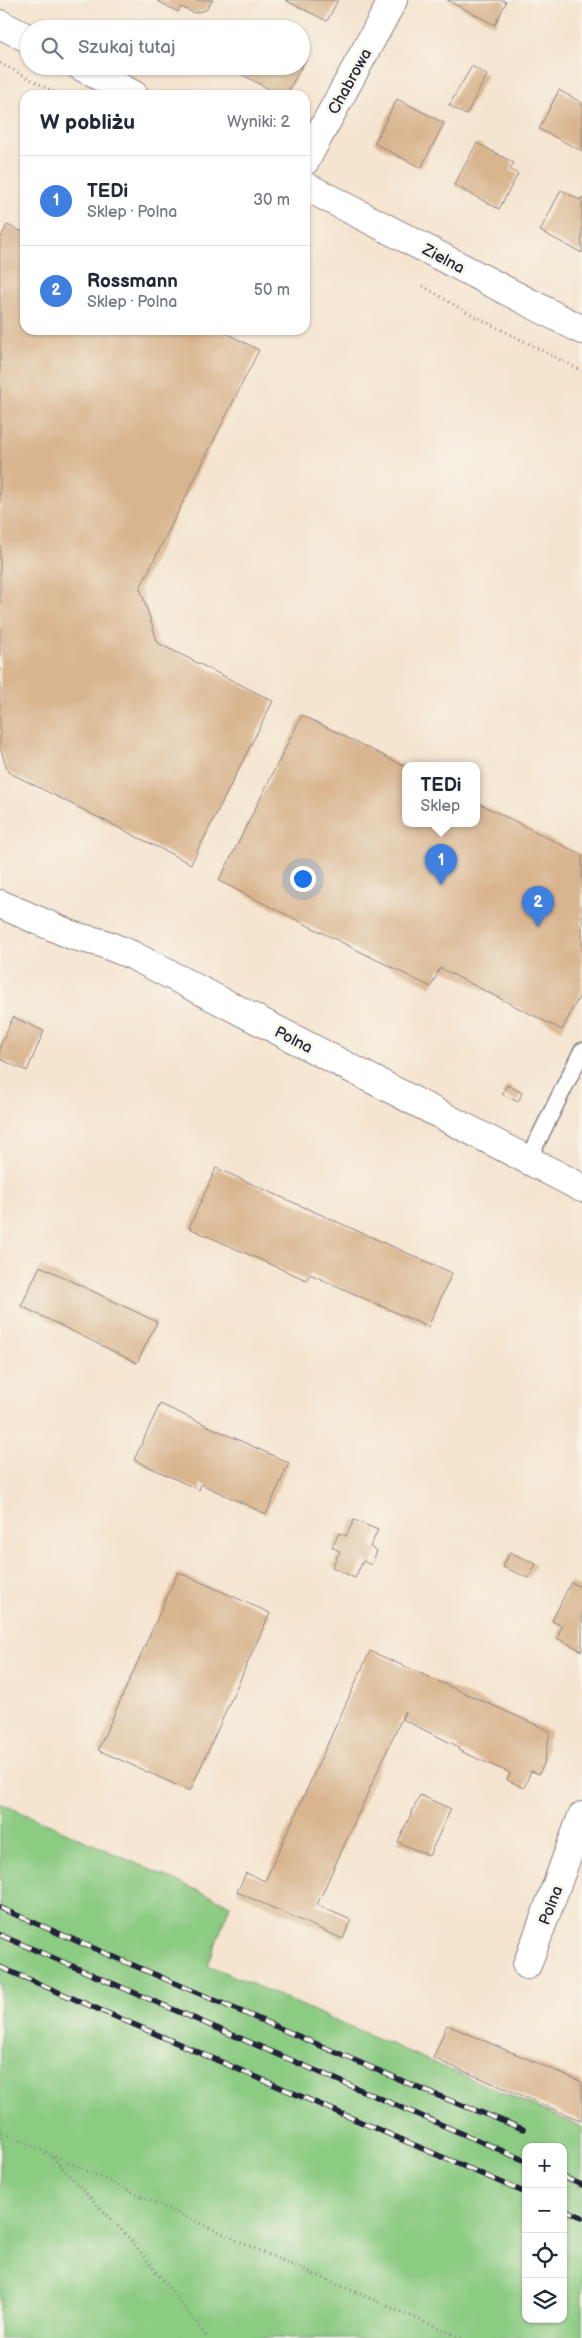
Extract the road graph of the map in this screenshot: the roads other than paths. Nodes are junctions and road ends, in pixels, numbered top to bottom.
1 (393, 0) edge
2 (0, 24) edge
3 (20, 34) edge
4 (97, 75) edge
5 (125, 90) edge
6 (310, 152) edge
7 (310, 189) edge
8 (582, 330) edge
9 (0, 904) edge
10 (582, 1052) edge
11 (528, 1160) junction
12 (582, 1188) edge
13 (582, 1816) edge
14 (526, 1965) dead end

1 - 6 street, Chabrowa
2 - 3 street
4 - 5 street
7 - 8 street, Zielna
9 - 11 street, Polna
10 - 11 lane
11 - 12 street, Polna
13 - 14 street, Polna

